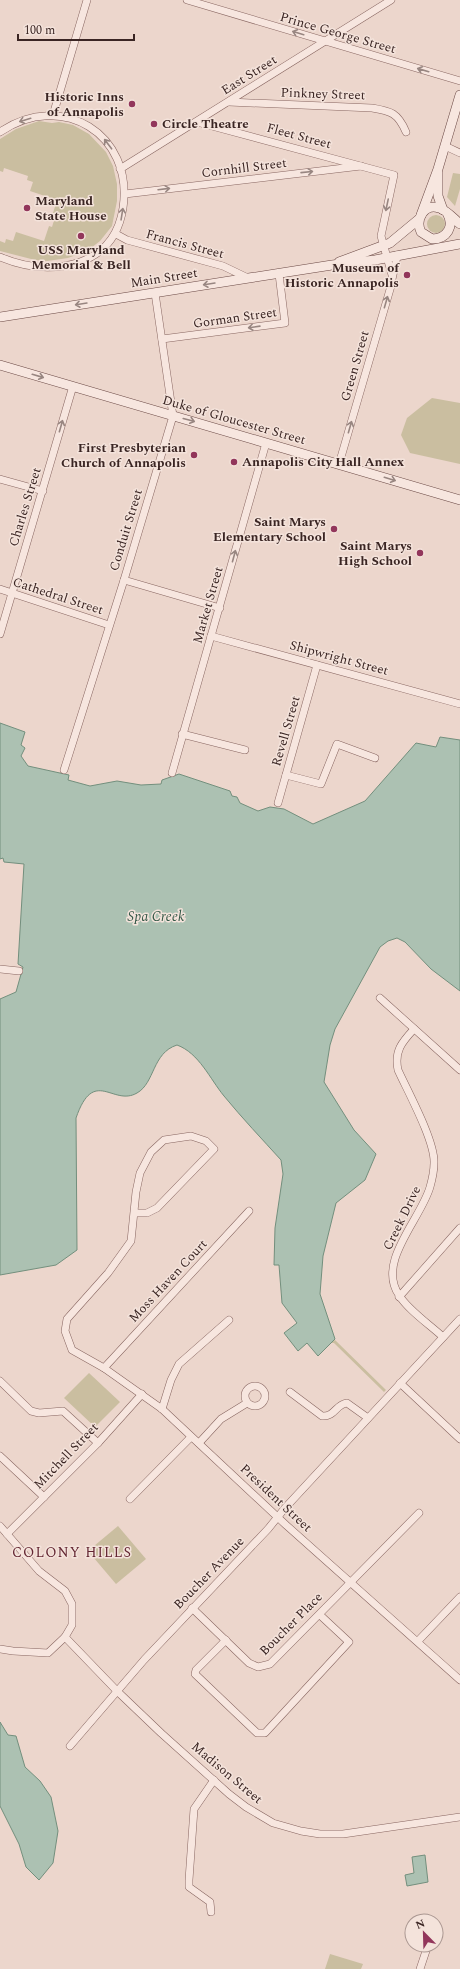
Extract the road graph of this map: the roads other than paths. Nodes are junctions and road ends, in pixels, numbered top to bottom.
1 (87, 0) edge
2 (187, 0) edge
3 (391, 0) edge
4 (325, 41) junction
5 (460, 81) edge
6 (460, 95) edge
7 (228, 102) junction
8 (53, 115) junction
9 (197, 122) junction
10 (0, 132) edge
11 (406, 132) dead end
12 (445, 146) junction
13 (460, 153) edge
14 (366, 166) junction
15 (120, 169) junction
16 (438, 169) junction
17 (394, 174) joint
18 (125, 194) junction
19 (445, 212) junction
20 (420, 217) junction
21 (460, 224) edge
22 (116, 234) junction
23 (438, 239) junction
24 (460, 244) edge
25 (448, 245) junction
26 (384, 247) junction
27 (429, 250) junction
28 (397, 255) junction
29 (0, 257) edge
30 (386, 258) junction
31 (332, 265) junction
32 (279, 274) junction
33 (392, 275) junction
34 (248, 278) junction
35 (156, 293) junction
36 (0, 317) edge
37 (162, 339) junction
38 (0, 365) edge
39 (73, 386) junction
40 (173, 416) junction
41 (266, 443) junction
42 (339, 464) junction
43 (0, 479) edge
44 (43, 490) junction
45 (460, 500) edge
46 (124, 580) junction
47 (0, 589) edge
48 (12, 593) junction
49 (220, 608) junction
50 (109, 625) junction
51 (0, 634) edge
52 (211, 636) junction
53 (317, 664) junction
54 (460, 704) edge
55 (182, 734) junction
56 (245, 750) dead end
57 (375, 758) dead end
58 (64, 770) dead end
59 (172, 773) dead end
60 (286, 775) junction
61 (278, 803) dead end
62 (0, 969) edge
63 (19, 971) dead end
64 (380, 998) dead end
65 (414, 1029) junction
66 (460, 1070) edge
67 (250, 1210) dead end
68 (134, 1213) junction
69 (460, 1228) edge
70 (399, 1297) junction
71 (460, 1319) edge
72 (229, 1320) dead end
73 (443, 1337) junction
74 (104, 1368) junction
75 (0, 1381) edge
76 (400, 1383) junction
77 (290, 1392) dead end
78 (142, 1394) junction
79 (247, 1403) dead end
80 (162, 1409) junction
81 (368, 1418) junction
82 (191, 1437) junction
83 (460, 1439) edge
84 (98, 1443) junction
85 (199, 1443) junction
86 (0, 1456) edge
87 (44, 1497) junction
88 (130, 1499) dead end
89 (419, 1513) dead end
90 (278, 1516) junction
91 (0, 1526) edge
92 (8, 1534) junction
93 (350, 1582) junction
94 (460, 1597) edge
95 (192, 1608) junction
96 (320, 1615) junction
97 (65, 1636) junction
98 (226, 1640) junction
99 (418, 1641) junction
100 (0, 1649) edge
101 (460, 1680) edge
102 (117, 1691) junction
103 (70, 1746) dead end
104 (214, 1780) junction
105 (460, 1817) edge
106 (211, 1912) dead end
107 (425, 1953) edge
108 (420, 1969) edge

1 - 8 street
4 -> 2 street, Prince George Street
3 - 4 street, East Street
5 -> 4 street, Prince George Street
4 - 7 street, East Street
6 - 12 main road
7 - 9 street, East Street
7 - 11 street, Pinkney Street
8 -> 10 street
15 -> 8 street
9 - 14 street, Fleet Street
9 - 15 street, East Street
12 - 13 street
12 - 16 main road
14 - 17 street, Fleet Street
18 -> 14 street, Cornhill Street
15 - 18 street
16 - 19 main road
16 - 20 main road
17 -> 26 street, Green Street
22 -> 18 street
19 - 20 main road
19 - 21 main road
19 - 23 main road
20 - 23 main road
20 - 26 main road, Main Street
22 - 29 street
22 - 34 street, Francis Street
23 - 25 main road
23 - 27 main road
24 - 25 main road, Main Street
25 - 27 main road, Main Street
26 - 30 street, Green Street
26 - 31 main road, Main Street
27 - 28 main road, Main Street
28 - 30 main road, Main Street
28 - 33 street, Green Street
30 - 31 main road, Main Street
30 - 33 street, Green Street
31 - 32 main road, Main Street
32 - 34 main road, Main Street
32 -> 37 street, Gorman Street
42 -> 33 street, Green Street
34 -> 35 main road, Main Street
35 -> 36 main road, Main Street
35 - 37 street, Conduit Street
37 - 40 street, Conduit Street
38 -> 39 main road, Duke of Gloucester Street
39 - 40 main road, Duke of Gloucester Street
44 -> 39 street, Charles Street
40 -> 41 main road, Duke of Gloucester Street
40 - 46 street, Conduit Street
41 - 42 main road, Duke of Gloucester Street
49 -> 41 street, Market Street
42 -> 45 main road, Duke of Gloucester Street
43 - 44 street
44 - 48 street, Charles Street
46 - 49 street
46 - 50 street, Conduit Street
47 - 48 street, Cathedral Street
48 - 50 street, Cathedral Street
48 - 51 street, Charles Street
49 - 52 street, Market Street
50 - 58 street, Conduit Street
52 - 53 street, Shipwright Street
52 - 55 street, Market Street
53 - 54 street, Shipwright Street
53 - 60 street, Revell Street
55 - 56 street
55 - 59 street, Market Street
57 - 60 street
60 - 61 street, Revell Street
62 - 63 street
64 - 65 street
65 - 66 street
65 - 70 street, Creek Drive
67 - 74 street, Moss Haven Court
68 - 68 street
68 - 74 street, President Street
69 - 70 street
70 - 73 street, Creek Drive
71 - 73 street, Boucher Avenue
72 - 80 street
73 - 76 street, Boucher Avenue
74 - 78 street, President Street
75 - 84 street
76 - 81 street, Boucher Avenue
76 - 83 street
77 - 81 street
78 - 80 street, President Street
78 - 84 street, Mitchell Street
79 - 85 street
80 - 82 street, President Street
81 - 90 street, Boucher Avenue
82 - 85 street, President Street
82 - 88 street
84 - 87 street, Mitchell Street
85 - 90 street, President Street
86 - 87 street
87 - 92 street, Mitchell Street
89 - 93 street, Boucher Place
90 - 93 street, President Street
90 - 95 street, Boucher Avenue
91 - 92 street
92 - 97 street
93 - 96 street, Boucher Place
93 - 99 street, President Street
94 - 99 street
95 - 98 street, Boucher Place
95 - 102 street, Boucher Avenue
96 - 98 street, Boucher Place
96 - 98 street
97 - 100 street
97 - 102 street, Madison Street
99 - 101 street, President Street
102 - 103 street, Boucher Avenue
102 - 104 street, Madison Street
104 - 105 street, Madison Street
104 - 106 street
107 - 108 street

